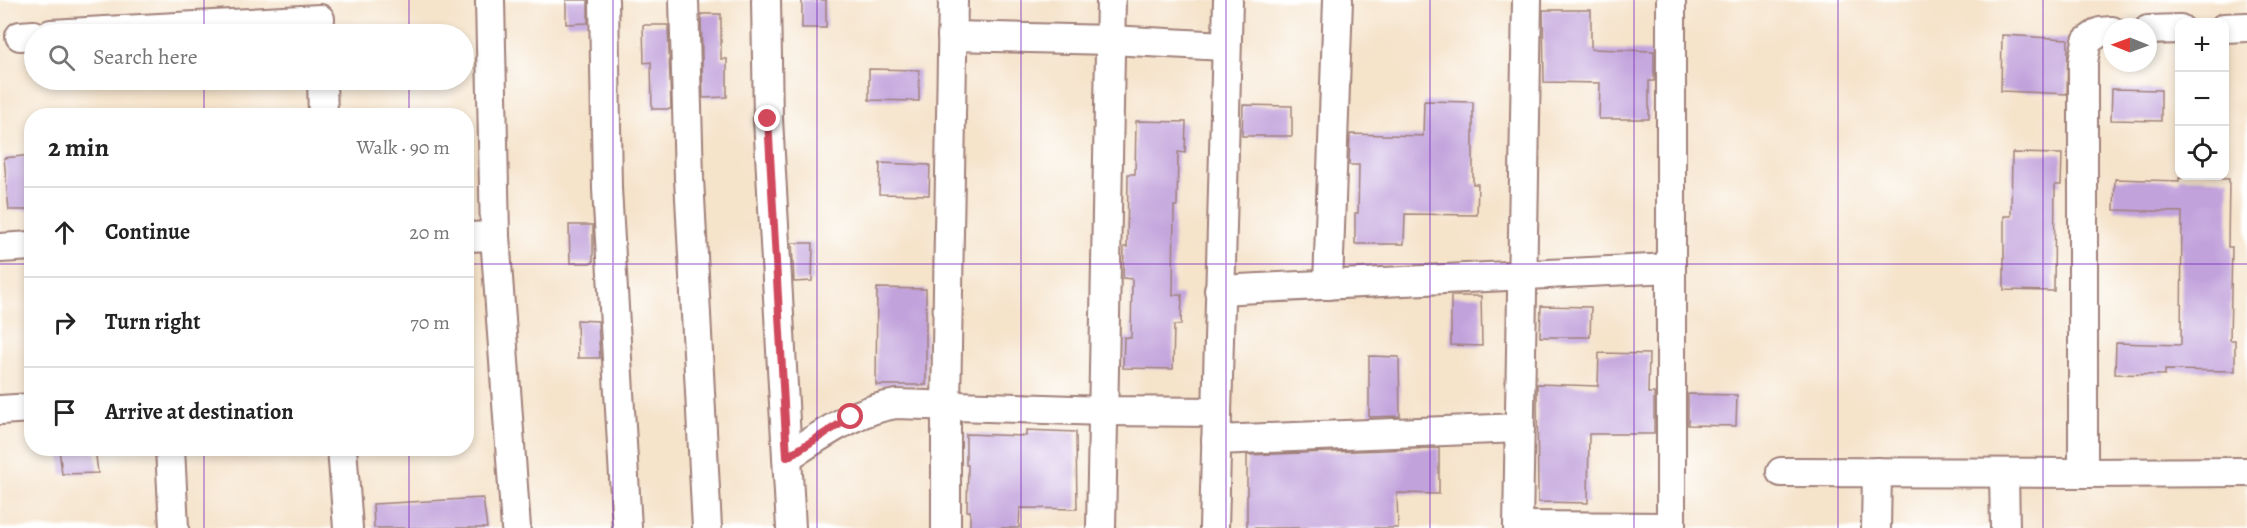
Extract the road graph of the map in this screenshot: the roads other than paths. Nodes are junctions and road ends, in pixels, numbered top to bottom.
1 (490, 0) edge
2 (604, 0) edge
3 (684, 0) edge
4 (766, 0) edge
5 (953, 0) edge
6 (1111, 0) edge
7 (1228, 0) edge
8 (1338, 0) edge
9 (1527, 0) edge
10 (1671, 0) edge
11 (320, 18) edge
12 (219, 24) edge
13 (2247, 27) edge
14 (2229, 28) edge
15 (2175, 29) edge
16 (2157, 30) edge
17 (2103, 32) edge
18 (952, 36) junction
19 (1110, 40) junction
20 (1225, 46) junction
21 (322, 90) edge
22 (323, 108) edge
23 (495, 236) junction
24 (474, 237) edge
25 (24, 246) edge
26 (0, 248) edge
27 (1671, 268) junction
28 (1523, 275) junction
29 (1328, 285) junction
30 (1219, 290) junction
31 (946, 406) junction
32 (24, 408) edge
33 (0, 410) edge
34 (1103, 411) junction
35 (1216, 412) junction
36 (1520, 428) junction
37 (1216, 440) junction
38 (170, 456) edge
39 (343, 456) edge
40 (787, 457) junction
41 (1781, 472) dead end
42 (1877, 472) junction
43 (2004, 472) junction
44 (2247, 472) edge
45 (2083, 473) junction
46 (1518, 527) edge
47 (1671, 527) edge
48 (174, 528) edge
49 (348, 528) edge
50 (516, 528) edge
51 (627, 528) edge
52 (707, 528) edge
53 (791, 528) edge
54 (946, 528) edge
55 (1101, 528) edge
56 (1214, 528) edge
57 (1876, 528) edge
58 (2005, 528) edge

1 - 23 street
2 - 51 street
3 - 52 street
4 - 40 street
5 - 18 street
6 - 19 street
7 - 20 street
8 - 29 street
9 - 28 street
10 - 27 street
11 - 12 street
13 - 14 street
15 - 16 street
17 - 45 street
18 - 19 street
18 - 31 street
19 - 20 street
19 - 34 street
20 - 30 street
21 - 22 street
23 - 24 street
23 - 50 street
25 - 26 street
27 - 28 street
27 - 47 street
28 - 29 street
28 - 36 street
29 - 30 street
30 - 35 street
31 - 34 street
31 - 40 street
31 - 54 street
32 - 33 street
34 - 35 street
34 - 55 street
35 - 37 street
36 - 37 street
36 - 46 street
37 - 56 street
38 - 48 street
39 - 49 street
40 - 53 street
41 - 42 street
42 - 43 street
42 - 57 street
43 - 45 street
43 - 58 street
44 - 45 street
46 - 47 street

